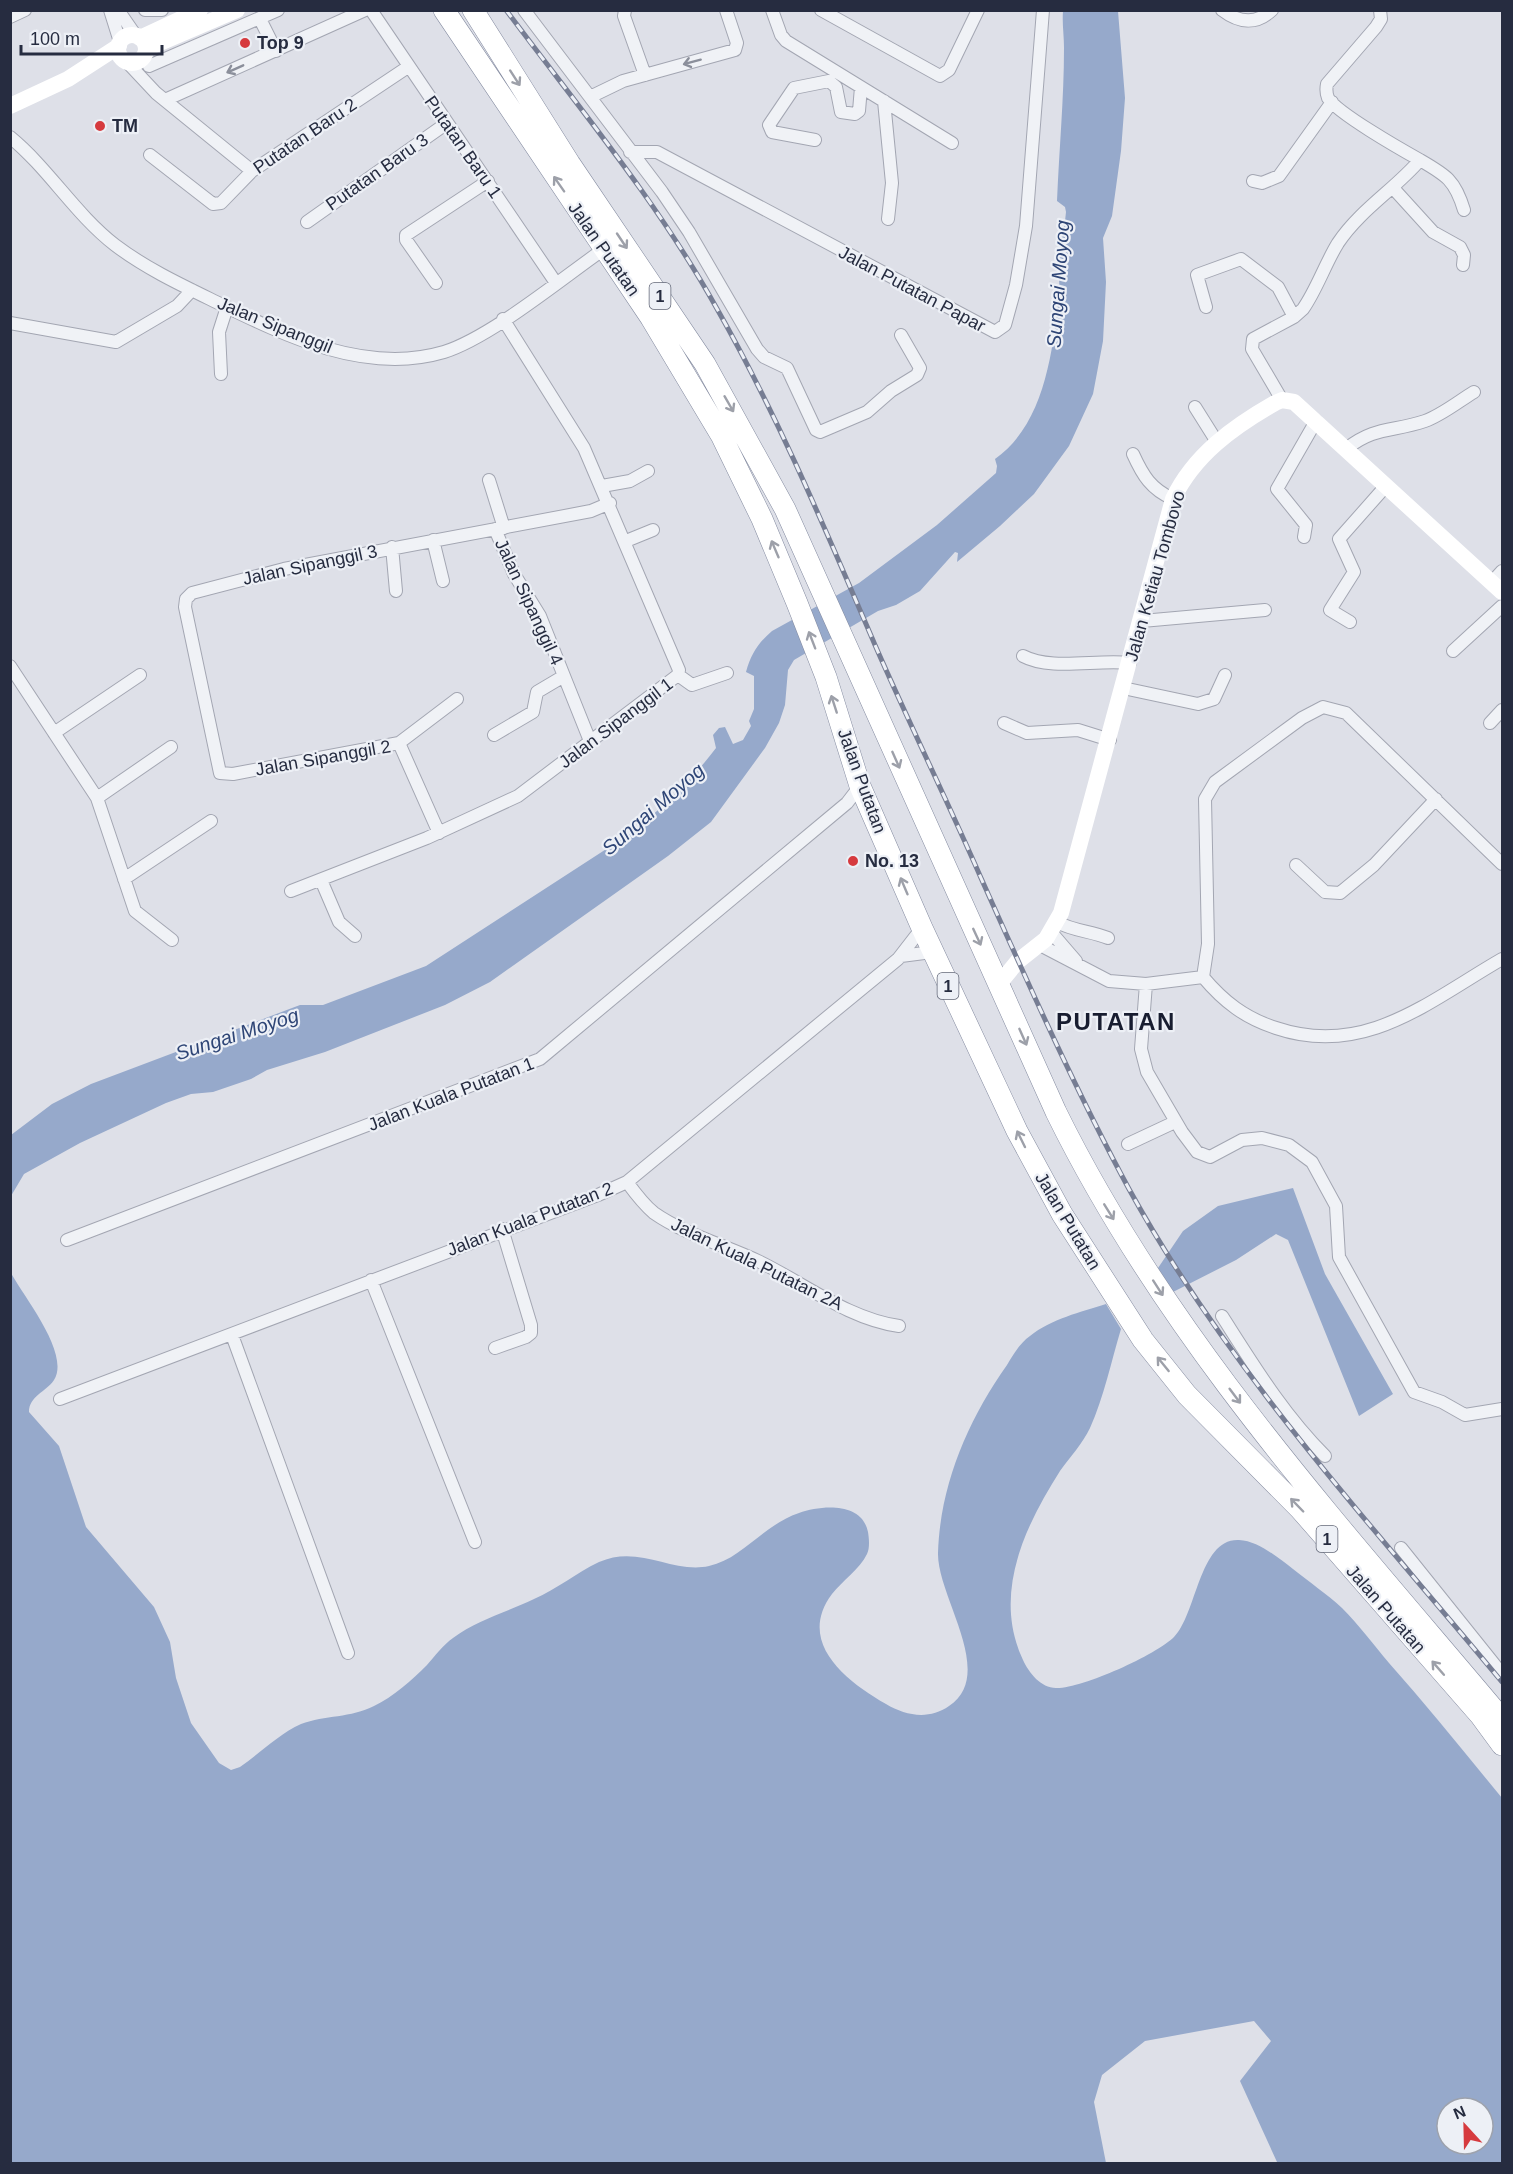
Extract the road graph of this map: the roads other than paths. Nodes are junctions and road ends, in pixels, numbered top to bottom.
1 (25, 10) edge
2 (110, 10) edge
3 (118, 10) edge
4 (145, 10) edge
5 (162, 10) edge
6 (200, 10) edge
7 (237, 10) edge
8 (278, 10) edge
9 (365, 10) edge
10 (371, 10) edge
11 (444, 10) edge
12 (473, 10) edge
13 (524, 10) edge
14 (625, 10) edge
15 (726, 10) edge
16 (772, 10) edge
17 (821, 10) edge
18 (978, 10) edge
19 (1043, 10) edge
20 (1222, 10) edge
21 (1272, 10) edge
22 (1380, 11) edge
23 (10, 17) edge
24 (260, 19) junction
25 (497, 49) junction
26 (134, 50) junction
27 (276, 51) junction
28 (478, 62) junction
29 (408, 67) junction
30 (645, 75) junction
31 (861, 87) junction
32 (160, 96) junction
33 (590, 98) junction
34 (884, 101) junction
35 (1332, 102) junction
36 (10, 106) edge
37 (447, 123) junction
38 (10, 137) edge
39 (815, 140) dead end
40 (952, 143) dead end
41 (630, 152) junction
42 (150, 155) dead end
43 (1420, 160) junction
44 (252, 171) junction
45 (488, 181) junction
46 (1253, 181) dead end
47 (1393, 188) junction
48 (1464, 210) dead end
49 (888, 219) dead end
50 (307, 222) dead end
51 (604, 249) junction
52 (1463, 265) dead end
53 (436, 283) dead end
54 (556, 283) junction
55 (192, 290) junction
56 (227, 307) junction
57 (1206, 307) dead end
58 (1294, 317) junction
59 (504, 319) junction
60 (10, 323) edge
61 (901, 335) dead end
62 (221, 374) dead end
63 (1474, 392) dead end
64 (1281, 400) junction
65 (1195, 407) dead end
66 (1316, 421) junction
67 (1218, 442) junction
68 (1346, 449) junction
69 (1134, 454) dead end
70 (648, 471) dead end
71 (489, 480) dead end
72 (602, 486) junction
73 (1385, 487) junction
74 (1173, 499) junction
75 (610, 503) junction
76 (499, 529) junction
77 (653, 530) dead end
78 (1304, 537) dead end
79 (433, 540) junction
80 (626, 542) junction
81 (392, 547) junction
82 (443, 581) dead end
83 (1499, 582) edge
84 (396, 591) dead end
85 (1503, 606) edge
86 (1265, 610) dead end
87 (1142, 621) junction
88 (1350, 622) dead end
89 (1453, 651) dead end
90 (1023, 656) dead end
91 (1130, 663) junction
92 (10, 666) edge
93 (727, 673) dead end
94 (140, 675) dead end
95 (678, 675) junction
96 (1225, 675) dead end
97 (564, 676) junction
98 (1123, 688) junction
99 (457, 699) dead end
100 (1503, 710) edge
101 (1004, 723) dead end
102 (1490, 723) dead end
103 (54, 733) junction
104 (494, 735) dead end
105 (1110, 740) junction
106 (590, 741) junction
107 (399, 744) junction
108 (171, 747) dead end
109 (220, 772) joint
110 (860, 786) junction
111 (97, 798) junction
112 (1436, 799) junction
113 (869, 806) junction
114 (837, 810) junction
115 (211, 821) dead end
116 (439, 833) junction
117 (1503, 864) edge
118 (1296, 865) dead end
119 (124, 879) junction
120 (321, 880) junction
121 (291, 891) dead end
122 (1054, 927) junction
123 (922, 928) junction
124 (355, 936) dead end
125 (1108, 938) dead end
126 (172, 940) dead end
127 (1040, 945) junction
128 (932, 952) junction
129 (901, 956) junction
130 (1503, 959) edge
131 (988, 960) junction
132 (1017, 962) junction
133 (1078, 964) junction
134 (1203, 977) junction
135 (999, 984) junction
136 (1146, 984) junction
137 (1175, 1122) junction
138 (1128, 1143) dead end
139 (627, 1182) junction
140 (502, 1230) junction
141 (67, 1240) dead end
142 (371, 1281) junction
143 (1222, 1316) dead end
144 (899, 1326) dead end
145 (232, 1335) junction
146 (495, 1348) dead end
147 (60, 1399) dead end
148 (1503, 1409) edge
149 (1326, 1456) dead end
150 (475, 1542) dead end
151 (1353, 1545) junction
152 (1401, 1548) dead end
153 (1351, 1570) junction
154 (348, 1653) dead end
155 (1503, 1674) edge
156 (1466, 1676) junction
157 (1480, 1715) junction
158 (1503, 1719) edge
159 (1503, 1745) edge

1 - 23 street
2 - 26 street
3 - 26 street
4 - 5 street
6 - 26 street
7 - 26 street
8 - 24 street
9 - 27 street
10 - 29 street, Putatan Baru 1
11 - 28 highway, Jalan Putatan / 1
12 - 25 highway, Jalan Putatan / 1
13 - 33 street
14 - 30 street
15 -> 30 street
16 - 31 street
17 - 18 street
19 - 41 street, Jalan Putatan Papar
20 - 21 street
22 - 35 street
24 - 26 street
24 - 27 street
25 - 28 highway
25 -> 131 highway, Jalan Putatan / 1
26 - 32 street
26 - 32 street
26 - 36 street
27 -> 32 street
51 -> 28 highway, Jalan Putatan / 1
29 - 37 street, Putatan Baru 1
29 - 44 street, Putatan Baru 2
30 - 33 street
31 - 34 street
31 - 39 street
32 - 44 street
33 - 41 street
34 - 40 street
34 - 49 street
35 - 43 street
35 - 46 street
37 - 45 street, Putatan Baru 1
37 - 50 street, Putatan Baru 3
38 - 55 street, Jalan Sipanggil
41 - 61 street
42 - 44 street, Putatan Baru 2
43 - 47 street
43 - 48 street
45 - 53 street
45 - 54 street, Putatan Baru 1
47 - 52 street
47 - 58 street
51 - 54 street, Jalan Sipanggil
110 -> 51 highway, Jalan Putatan / 1
54 - 59 street, Jalan Sipanggil
55 - 56 street, Jalan Sipanggil
55 - 60 street
56 - 59 street, Jalan Sipanggil
56 - 62 street
57 - 58 street
58 - 64 street
59 - 72 street, Jalan Sipanggil 1
63 - 68 street
64 - 66 street
64 - 67 street, Jalan Ketiau Tombovo
65 - 67 street
66 - 68 street
66 - 78 street
67 - 74 street, Jalan Ketiau Tombovo
68 - 73 street
69 - 74 street
70 - 72 street
71 - 76 street, Jalan Sipanggil 4
72 - 75 street, Jalan Sipanggil 1
73 - 83 street
73 - 88 street
74 - 87 street, Jalan Ketiau Tombovo
75 - 76 street, Jalan Sipanggil 3
75 - 80 street, Jalan Sipanggil 1
76 - 79 street, Jalan Sipanggil 3
76 - 97 street, Jalan Sipanggil 4
77 - 80 street
79 - 81 street, Jalan Sipanggil 3
79 - 82 street
80 - 95 street, Jalan Sipanggil 1
81 - 84 street
81 - 109 street, Jalan Sipanggil 3
85 - 89 street
86 - 87 street
87 - 91 street, Jalan Ketiau Tombovo
90 - 91 street
91 - 98 street, Jalan Ketiau Tombovo
92 - 103 street
93 - 95 street
94 - 103 street
95 - 106 street, Jalan Sipanggil 1
96 - 98 street
97 - 104 street
97 - 106 street, Jalan Sipanggil 4
98 - 105 street, Jalan Ketiau Tombovo
99 - 107 street
100 - 102 street
101 - 105 street
103 - 111 street
105 - 122 street, Jalan Ketiau Tombovo
106 - 116 street, Jalan Sipanggil 1
107 - 109 street, Jalan Sipanggil 2
107 - 116 street, Jalan Sipanggil 2
108 - 111 street
110 - 113 highway, Jalan Putatan / 1
110 - 114 street, Jalan Kuala Putatan 1
111 - 119 street
112 - 117 street
112 - 118 street
112 - 134 street
113 - 114 street
123 -> 113 highway, Jalan Putatan / 1
114 - 141 street, Jalan Kuala Putatan 1
115 - 119 street
116 - 120 street, Jalan Sipanggil 1
119 - 126 street
120 - 121 street, Jalan Sipanggil 1
120 - 124 street
122 - 125 street
122 - 127 street, Jalan Ketiau Tombovo
122 - 133 street
123 - 128 highway, Jalan Putatan / 1
123 - 129 street, Jalan Kuala Putatan 2
127 - 132 street, Jalan Ketiau Tombovo
127 - 133 street
128 - 129 street
153 -> 128 highway, Jalan Putatan / 1
129 - 139 street, Jalan Kuala Putatan 2
130 - 134 street
131 - 132 street
131 - 135 highway, Jalan Putatan / 1
132 - 135 street, Jalan Ketiau Tombovo
133 - 136 street
134 - 136 street
135 -> 151 highway, Jalan Putatan / 1
136 - 137 street
137 - 138 street
137 - 148 street
139 - 140 street, Jalan Kuala Putatan 2
139 - 144 street, Jalan Kuala Putatan 2A
140 - 142 street, Jalan Kuala Putatan 2
140 - 146 street
142 - 145 street, Jalan Kuala Putatan 2
142 - 150 street
143 - 149 street
145 - 147 street, Jalan Kuala Putatan 2
145 - 154 street
151 - 153 highway
151 - 156 highway, Jalan Putatan / 1
152 - 155 street
157 -> 153 highway, Jalan Putatan / 1
156 - 157 highway
156 - 158 highway, Jalan Putatan / 1
157 - 159 highway, Jalan Putatan / 1

